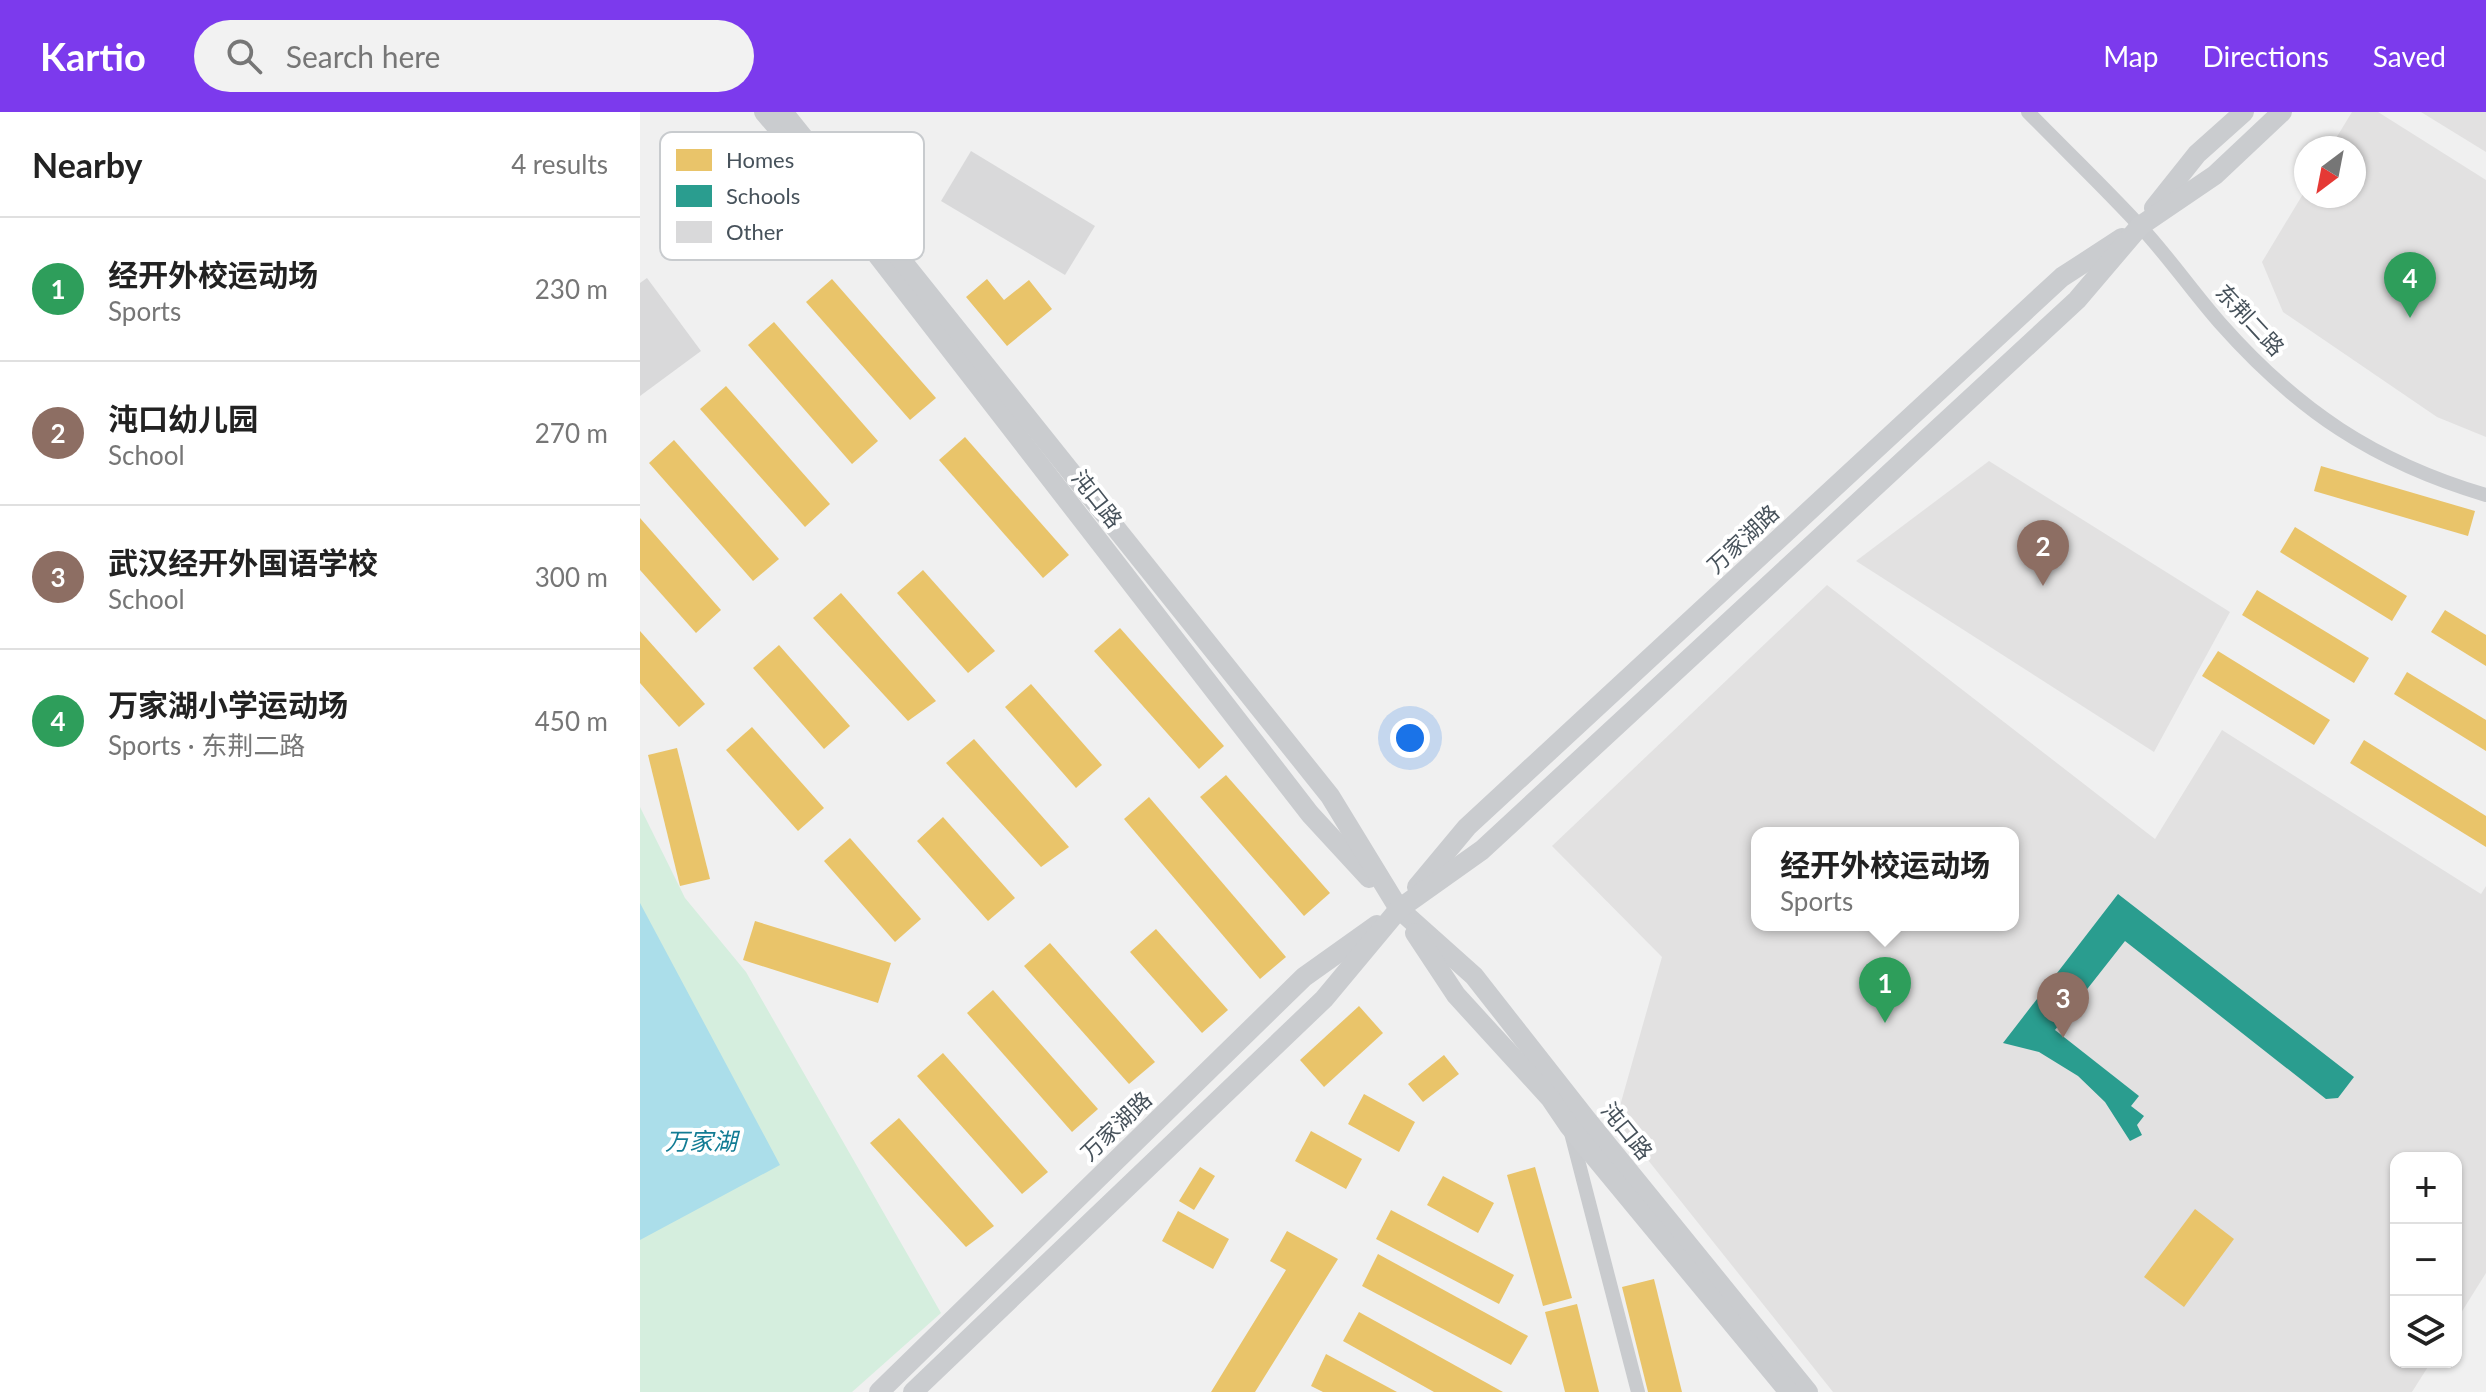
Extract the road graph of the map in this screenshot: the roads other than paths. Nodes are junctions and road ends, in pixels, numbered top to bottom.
1 (764, 112) edge
2 (783, 112) edge
3 (2028, 112) edge
4 (2244, 112) edge
5 (2282, 112) edge
6 (781, 132) edge
7 (799, 132) edge
8 (2140, 226) junction
9 (881, 260) edge
10 (901, 260) edge
11 (2486, 495) edge
12 (1399, 909) junction
13 (1578, 1123) junction
14 (879, 1392) edge
15 (913, 1392) edge
16 (1638, 1392) edge
17 (1789, 1392) edge
18 (1808, 1392) edge

1 - 6 main road, 沌口路
2 - 7 main road, 沌口路
3 - 8 street, 东荆二路
4 - 8 main road, 万家湖路
5 - 8 main road, 万家湖路
8 - 11 street, 东荆二路
8 - 12 main road, 万家湖路
9 - 12 main road, 沌口路
10 - 12 main road, 沌口路
12 - 13 main road, 沌口路
12 - 14 main road, 万家湖路
12 - 15 main road, 万家湖路
13 - 16 street
13 - 17 main road, 沌口路
13 - 18 main road, 沌口路

